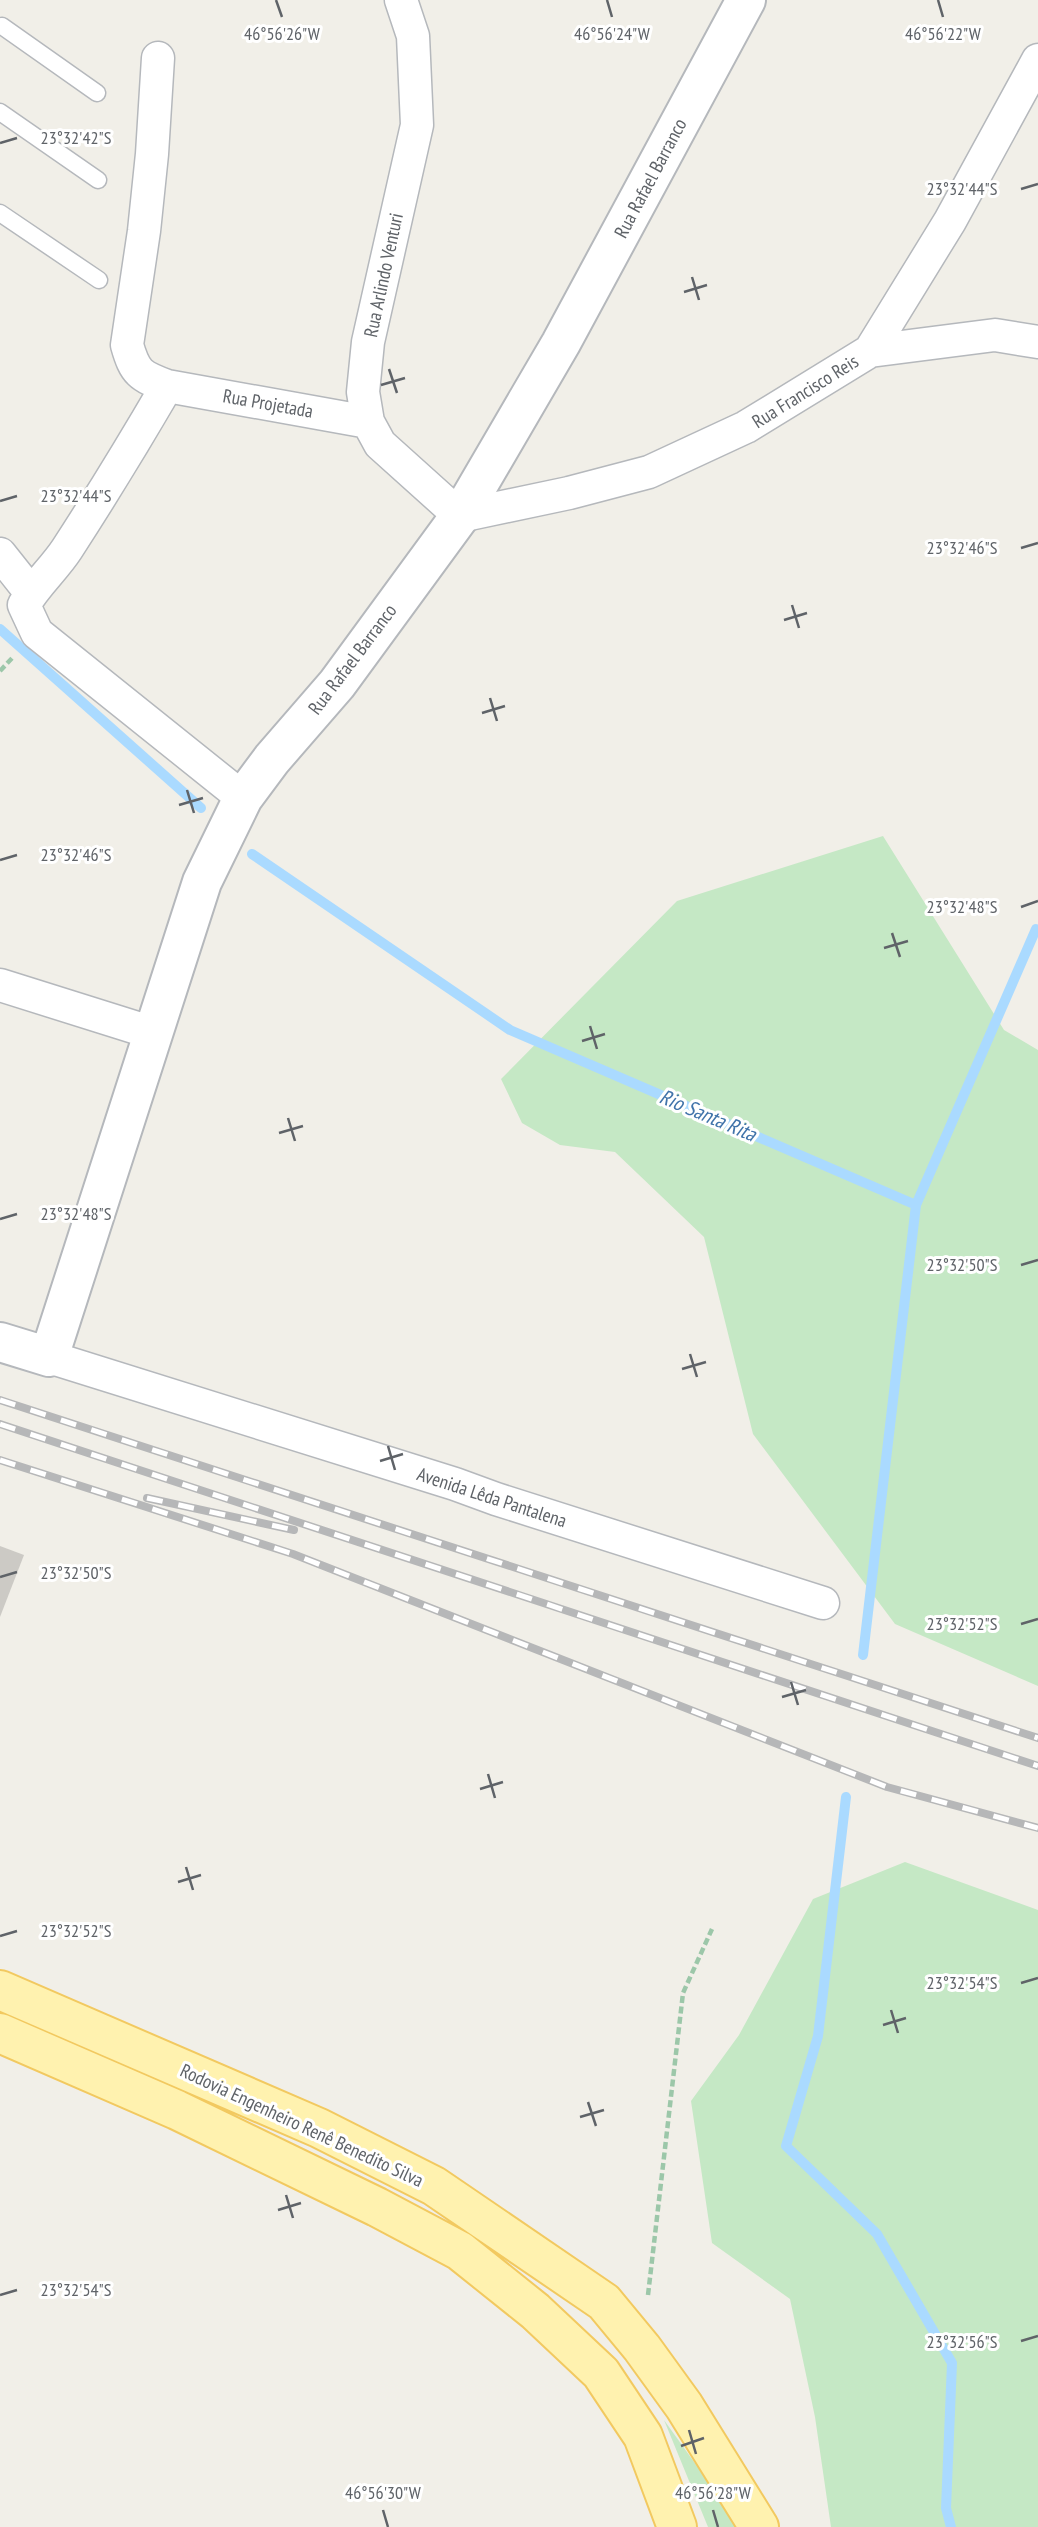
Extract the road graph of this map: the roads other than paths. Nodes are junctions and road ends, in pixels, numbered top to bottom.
1 (401, 0) edge
2 (746, 0) edge
3 (1, 26) edge
4 (158, 58) dead end
5 (1038, 60) edge
6 (97, 93) dead end
7 (0, 112) edge
8 (98, 180) dead end
9 (0, 213) edge
10 (99, 280) dead end
11 (1038, 342) edge
12 (870, 351) junction
13 (167, 386) junction
14 (368, 422) junction
15 (460, 516) junction
16 (0, 554) edge
17 (31, 593) junction
18 (243, 798) junction
19 (0, 985) edge
20 (153, 1033) junction
21 (0, 1342) edge
22 (49, 1357) junction
23 (823, 1603) dead end
24 (0, 1990) edge
25 (0, 2033) edge
26 (677, 2527) edge
27 (759, 2527) edge

1 - 14 street, Rua Arlindo Venturi
2 - 15 street, Rua Rafael Barranco
3 - 6 lane
4 - 13 street, Rua Projetada
5 - 12 street, Rua Francisco Reis
7 - 8 lane
9 - 10 lane
11 - 12 street
12 - 15 street, Rua Francisco Reis
13 - 14 street, Rua Projetada
13 - 17 street
14 - 15 street, Rua Arlindo Venturi
15 - 18 street, Rua Rafael Barranco
16 - 17 street
17 - 18 street
18 - 20 street, Rua Rafael Barranco
19 - 20 street
20 - 22 street, Rua Rafael Barranco
21 - 22 street, Avenida Lêda Pantalena
22 - 23 street, Avenida Lêda Pantalena
24 - 27 main road, Rodovia Engenheiro Renê Benedito Silva
25 - 26 main road, Rodovia Engenheiro Renê Benedito Silva

